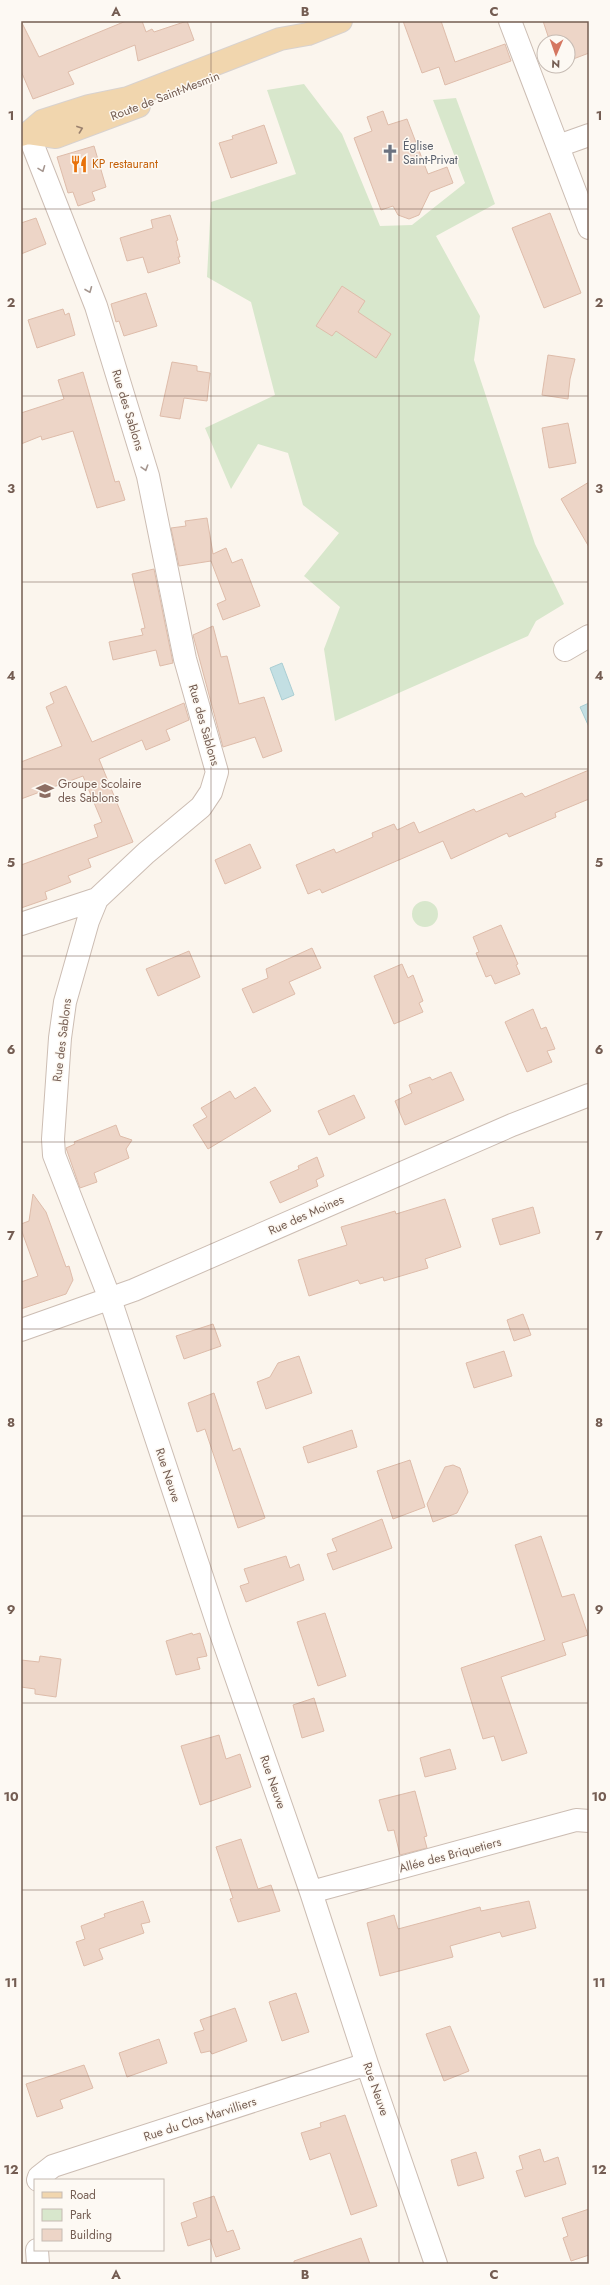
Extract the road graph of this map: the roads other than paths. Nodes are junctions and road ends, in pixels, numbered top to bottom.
1 (341, 21) edge
2 (510, 21) edge
3 (297, 29) edge
4 (25, 134) edge
5 (589, 135) edge
6 (558, 146) junction
7 (589, 228) edge
8 (589, 636) edge
9 (565, 650) dead end
10 (98, 899) junction
11 (21, 924) edge
12 (589, 1095) edge
13 (110, 1299) junction
14 (21, 1330) edge
15 (589, 1821) edge
16 (311, 1892) junction
17 (367, 2064) junction
18 (38, 2179) edge
19 (38, 2251) edge
20 (38, 2264) edge
21 (436, 2264) edge

1 - 3 main road, Route de Saint-Mesmin
2 - 6 street
3 - 4 main road, Route de Saint-Mesmin
4 -> 10 street, Rue des Sablons
5 - 6 street
6 - 7 street
8 - 9 street
10 - 11 street
10 - 13 street, Rue des Sablons
12 - 13 street, Rue des Moines
13 - 14 street, Rue des Moines
13 - 16 street, Rue Neuve
15 - 16 street, Allée des Briquetiers
16 - 17 street, Rue Neuve
17 - 18 street, Rue du Clos Marvilliers
17 - 21 street, Rue Neuve
19 - 20 street

